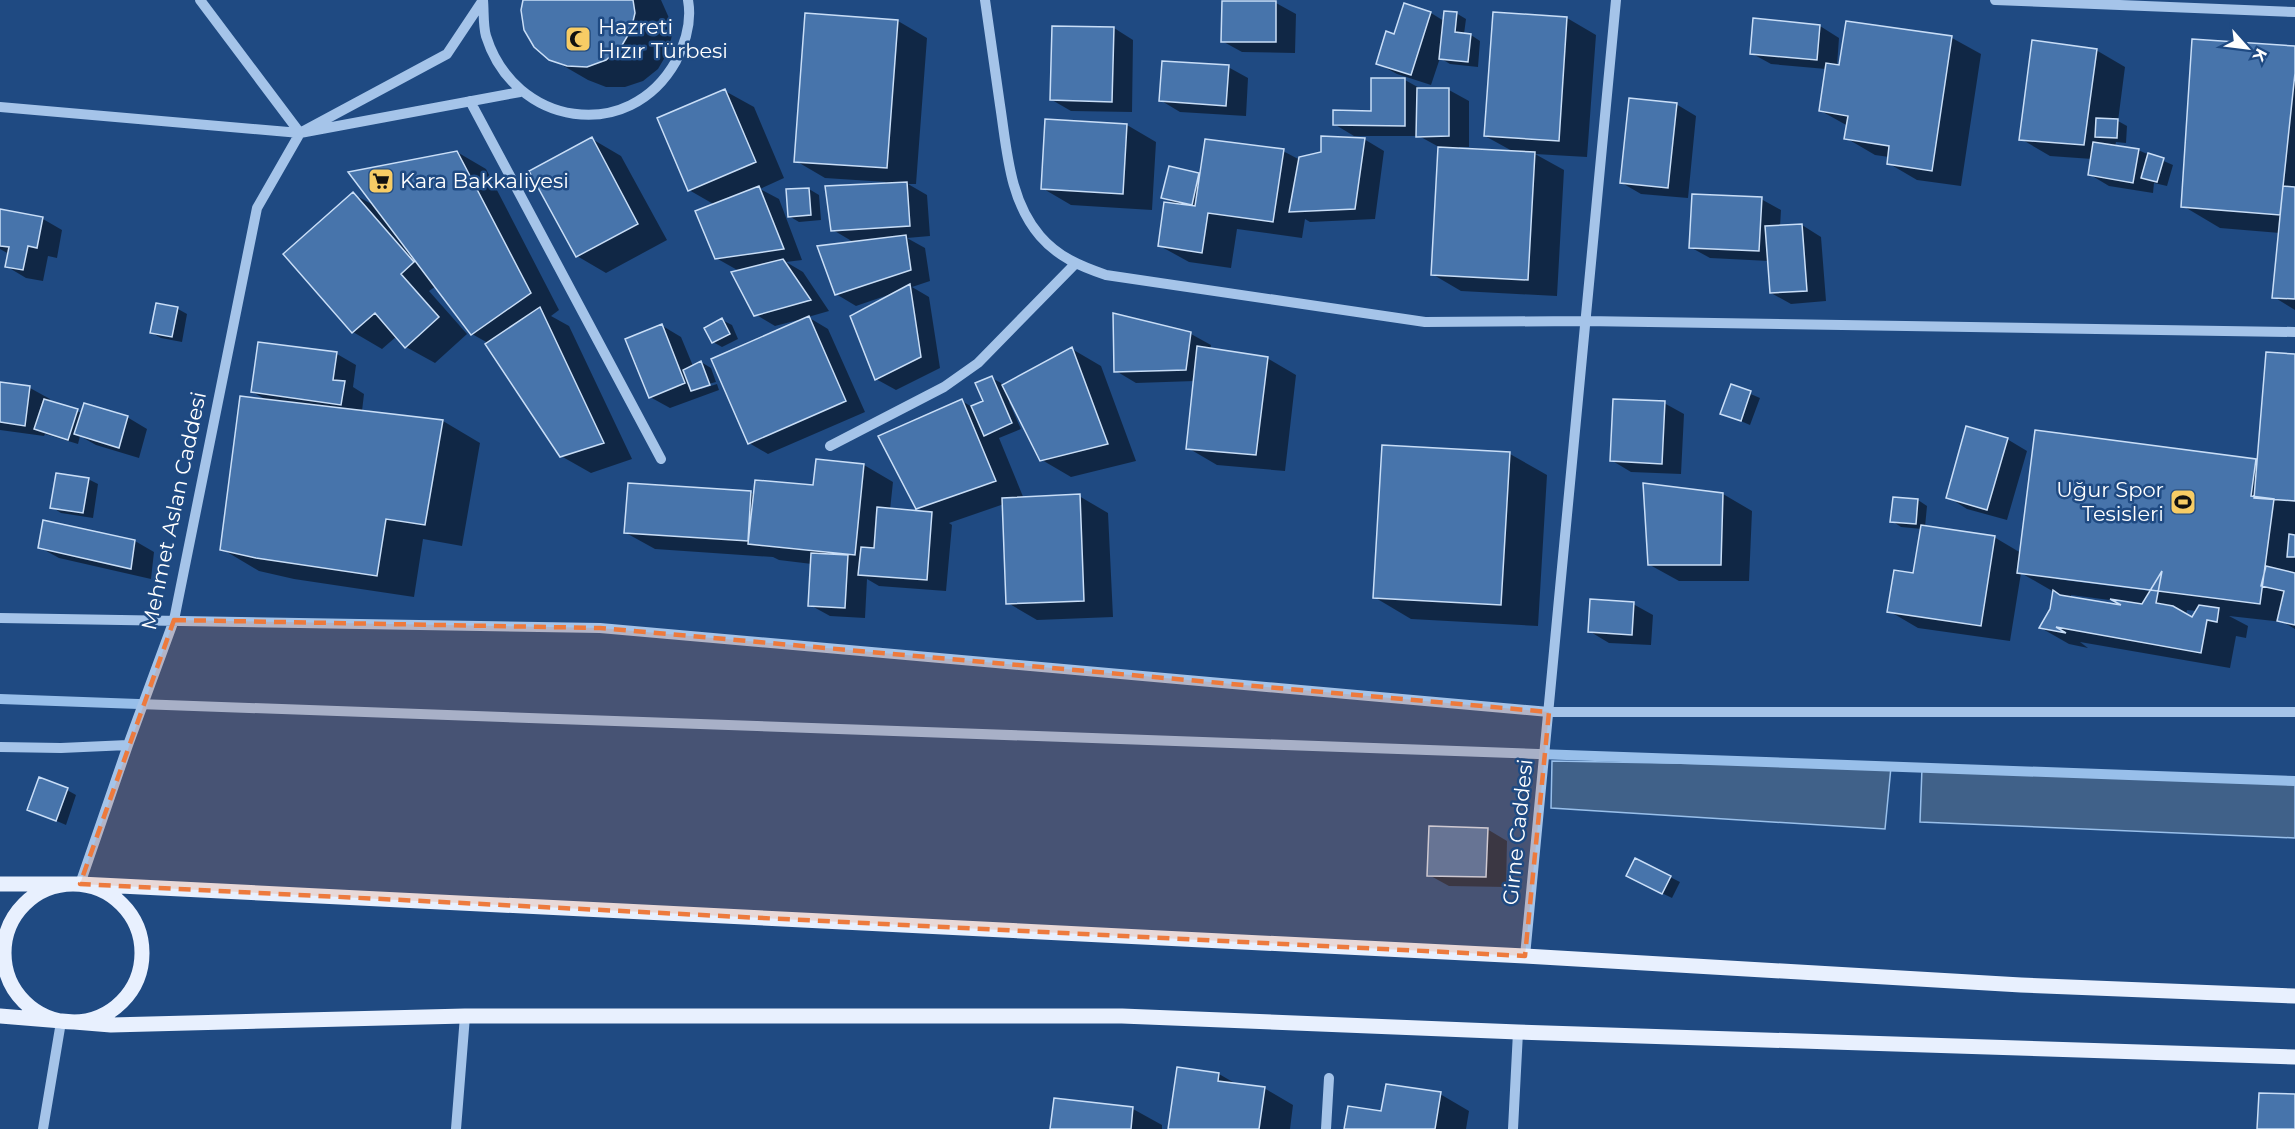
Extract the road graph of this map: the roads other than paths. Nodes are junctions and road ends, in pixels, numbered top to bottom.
1 (200, 0) edge
2 (483, 0) edge
3 (688, 0) edge
4 (985, 0) edge
5 (1616, 0) edge
6 (1995, 0) edge
7 (2295, 12) edge
8 (520, 92) junction
9 (470, 101) junction
10 (0, 107) edge
11 (300, 133) junction
12 (1075, 264) junction
13 (1584, 321) junction
14 (2295, 332) edge
15 (830, 446) dead end
16 (661, 459) dead end
17 (0, 618) edge
18 (174, 620) junction
19 (2295, 711) edge
20 (1549, 712) junction
21 (128, 745) junction
22 (0, 747) edge
23 (0, 884) edge
24 (81, 884) junction
25 (1525, 956) junction
26 (2295, 996) edge
27 (0, 1016) edge
28 (465, 1016) junction
29 (61, 1022) junction
30 (1518, 1032) junction
31 (2295, 1057) edge
32 (1329, 1078) dead end
33 (43, 1129) edge
34 (456, 1129) edge
35 (1326, 1129) edge
36 (1513, 1129) edge

1 - 11 street
2 - 8 street
2 - 11 street
3 - 8 street
4 - 12 street
5 - 13 street, Girne Caddesi
6 - 7 street
8 - 9 street
9 - 11 street
9 - 16 street
10 - 11 street
11 - 18 street, Mehmet Aslan Caddesi
12 - 13 street
12 - 15 street
13 - 14 street
13 - 20 street, Girne Caddesi
17 - 18 street
18 - 20 street
18 - 21 street, Mehmet Aslan Caddesi
19 - 20 street
20 - 25 street, Girne Caddesi
21 - 22 street
21 - 24 street, Mehmet Aslan Caddesi
23 - 24 main road
24 - 25 main road
24 - 29 main road
24 - 29 main road
25 - 26 main road
27 - 29 main road
28 - 29 main road
28 - 30 main road
28 - 34 street
29 - 33 street
30 - 31 main road
30 - 36 street
32 - 35 street

